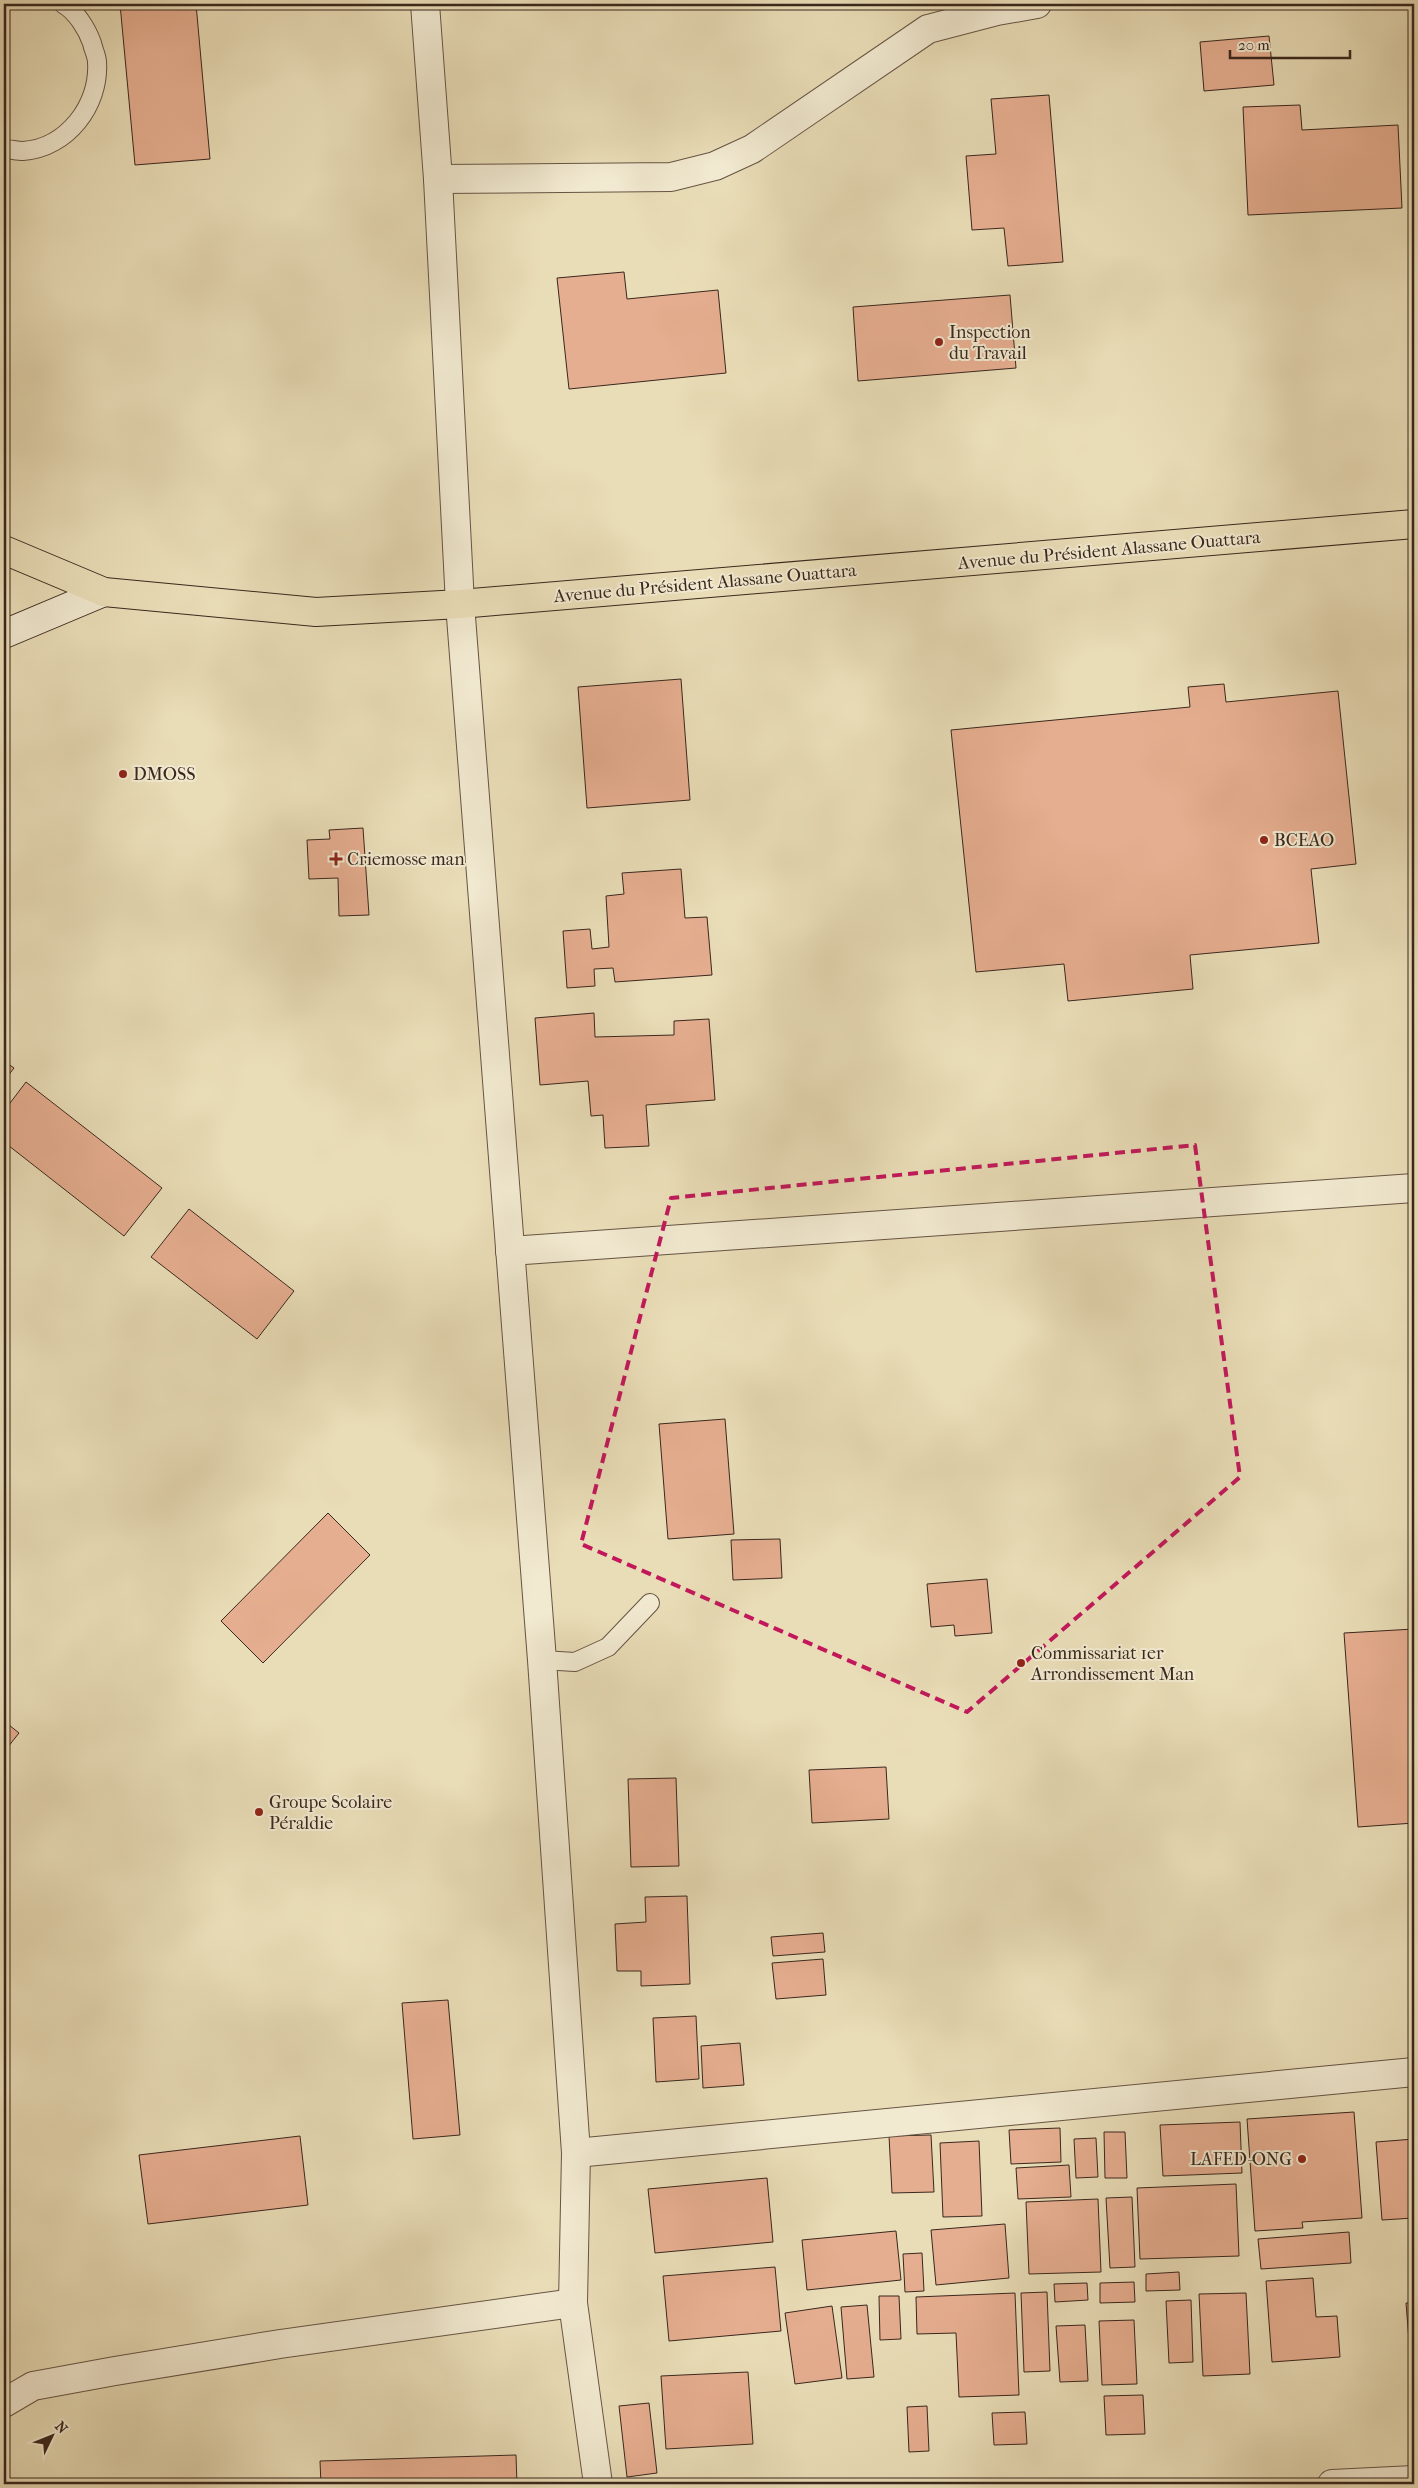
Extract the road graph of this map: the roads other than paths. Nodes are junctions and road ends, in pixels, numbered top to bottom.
1 (63, 4) edge
2 (425, 4) edge
3 (1037, 4) edge
4 (4, 149) edge
5 (438, 180) junction
6 (1414, 524) edge
7 (4, 550) edge
8 (104, 592) junction
9 (460, 604) junction
10 (4, 634) edge
11 (1414, 1188) edge
12 (510, 1251) junction
13 (650, 1603) dead end
14 (542, 1660) junction
15 (1414, 2072) edge
16 (576, 2153) junction
17 (573, 2303) junction
18 (4, 2403) edge
19 (1414, 2480) edge
20 (598, 2484) edge
21 (1332, 2484) edge

1 - 4 lane
2 - 5 street
3 - 5 street
5 - 9 street
6 - 9 main road, Avenue du Président Alassane Ouattara
7 - 8 main road, Avenue du Président Alassane Ouattara
8 - 9 main road, Avenue du Président Alassane Ouattara
8 - 10 street
9 - 12 street
11 - 12 street
12 - 14 street
13 - 14 lane
14 - 16 street
15 - 16 street
16 - 17 street
17 - 18 street
17 - 20 street
19 - 21 street

